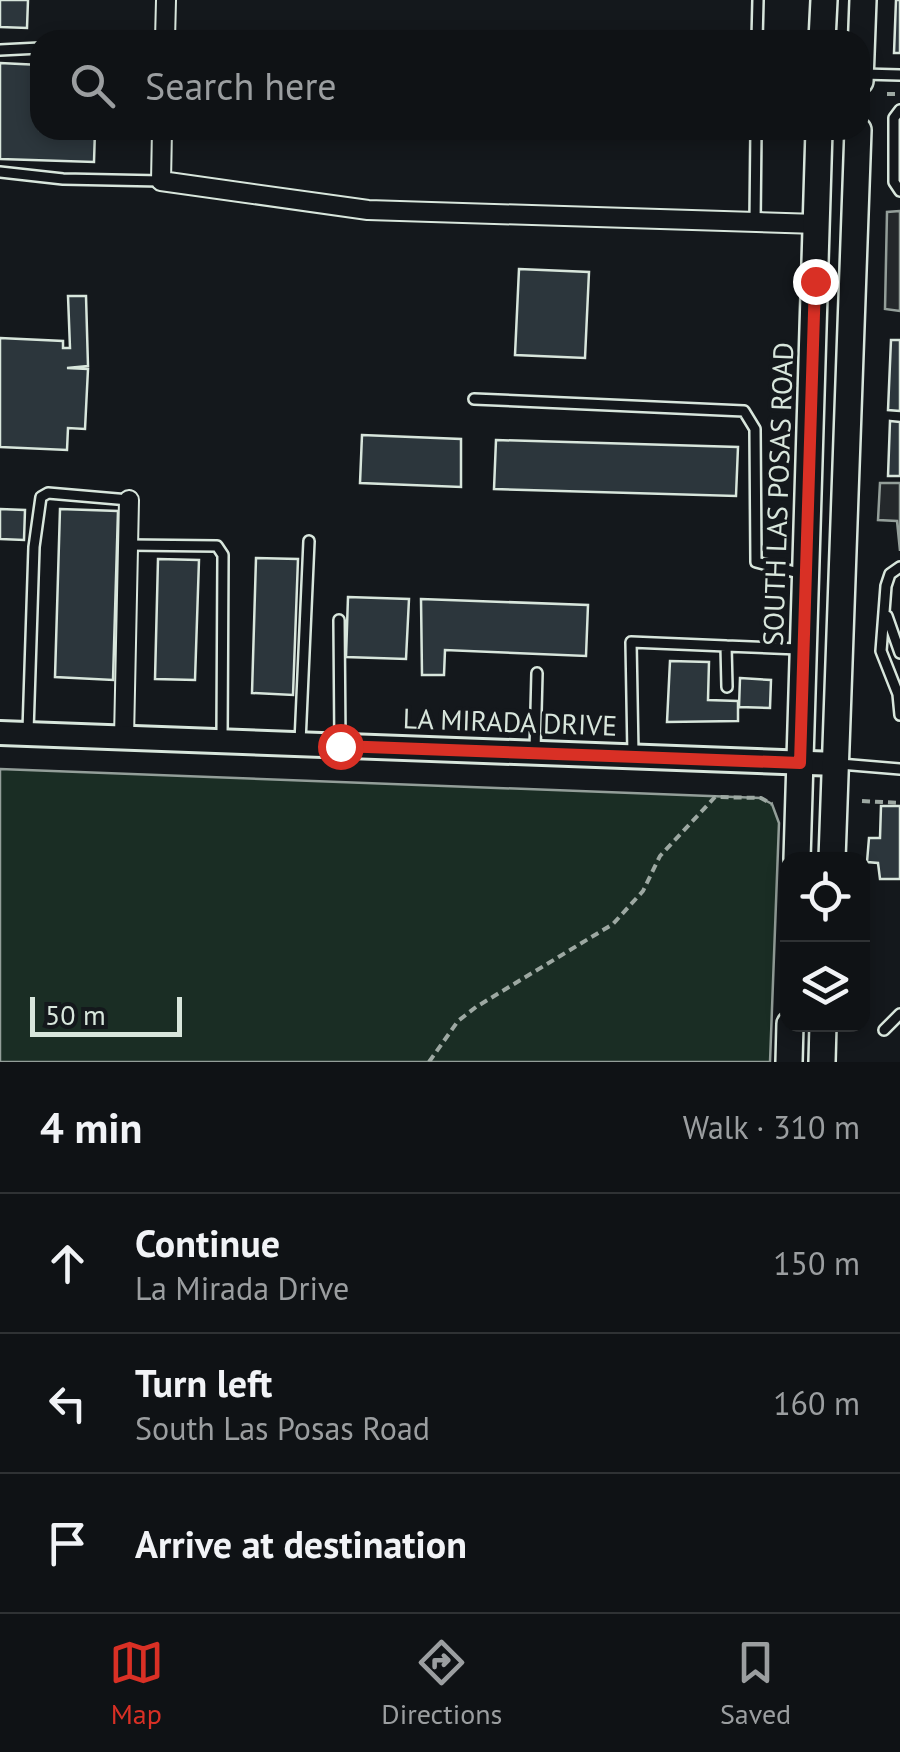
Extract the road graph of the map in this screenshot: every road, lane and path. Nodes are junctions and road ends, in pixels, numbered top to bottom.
1 (166, 0) edge
2 (758, 0) edge
3 (824, 0) edge
4 (863, 0) edge
5 (164, 30) edge
6 (757, 30) edge
7 (822, 30) edge
8 (862, 30) edge
9 (30, 48) edge
10 (0, 50) edge
11 (900, 76) edge
12 (870, 78) edge
13 (887, 94) dead end
14 (900, 94) edge
15 (900, 110) edge
16 (162, 140) edge
17 (756, 140) edge
18 (820, 140) edge
19 (858, 140) edge
20 (0, 172) edge
21 (161, 181) junction
22 (900, 190) edge
23 (755, 222) junction
24 (817, 224) junction
25 (474, 399) dead end
26 (129, 500) joint
27 (308, 541) dead end
28 (128, 545) junction
29 (900, 567) edge
30 (806, 575) junction
31 (887, 616) junction
32 (339, 620) dead end
33 (726, 646) junction
34 (803, 650) junction
35 (900, 653) edge
36 (537, 673) dead end
37 (727, 687) dead end
38 (899, 690) edge
39 (900, 714) edge
40 (0, 733) edge
41 (28, 734) junction
42 (124, 738) junction
43 (222, 741) junction
44 (300, 744) junction
45 (340, 746) junction
46 (535, 753) junction
47 (633, 757) junction
48 (800, 763) junction
49 (837, 764) junction
50 (900, 769) edge
51 (862, 801) dead end
52 (900, 803) edge
53 (772, 804) dead end
54 (796, 852) edge
55 (832, 852) edge
56 (900, 1014) edge
57 (884, 1030) dead end
58 (790, 1032) edge
59 (824, 1032) edge
60 (430, 1062) edge
61 (789, 1062) edge
62 (822, 1062) edge

1 - 5 street
2 - 6 lane
3 - 7 main road
4 - 8 main road
9 - 10 lane
11 - 12 lane
13 - 14 path
15 - 22 lane
16 - 21 street
17 - 23 lane
18 - 24 main road, SOUTH LAS POSAS ROAD
19 - 49 main road
20 - 21 lane
21 - 23 street
23 - 24 street
24 - 30 main road, SOUTH LAS POSAS ROAD
25 - 30 lane
26 - 28 street
26 - 41 lane
27 - 44 lane
28 - 42 street
28 - 43 lane
29 - 31 lane
30 - 34 main road, SOUTH LAS POSAS ROAD
31 - 35 lane
31 - 38 lane
32 - 45 lane
33 - 34 lane
33 - 37 lane
33 - 47 lane
34 - 48 main road, SOUTH LAS POSAS ROAD
36 - 46 lane
38 - 39 lane
40 - 41 street, LA MIRADA DRIVE
41 - 42 street, LA MIRADA DRIVE
42 - 43 street, LA MIRADA DRIVE
43 - 44 street, LA MIRADA DRIVE
44 - 45 street, LA MIRADA DRIVE
45 - 46 street, LA MIRADA DRIVE
46 - 47 street, LA MIRADA DRIVE
47 - 48 street, LA MIRADA DRIVE
48 - 49 street, LA MIRADA DRIVE
48 - 54 main road, SOUTH LAS POSAS ROAD
49 - 50 lane
49 - 55 main road
51 - 52 path
53 - 60 path
56 - 57 lane
58 - 61 main road
59 - 62 main road

